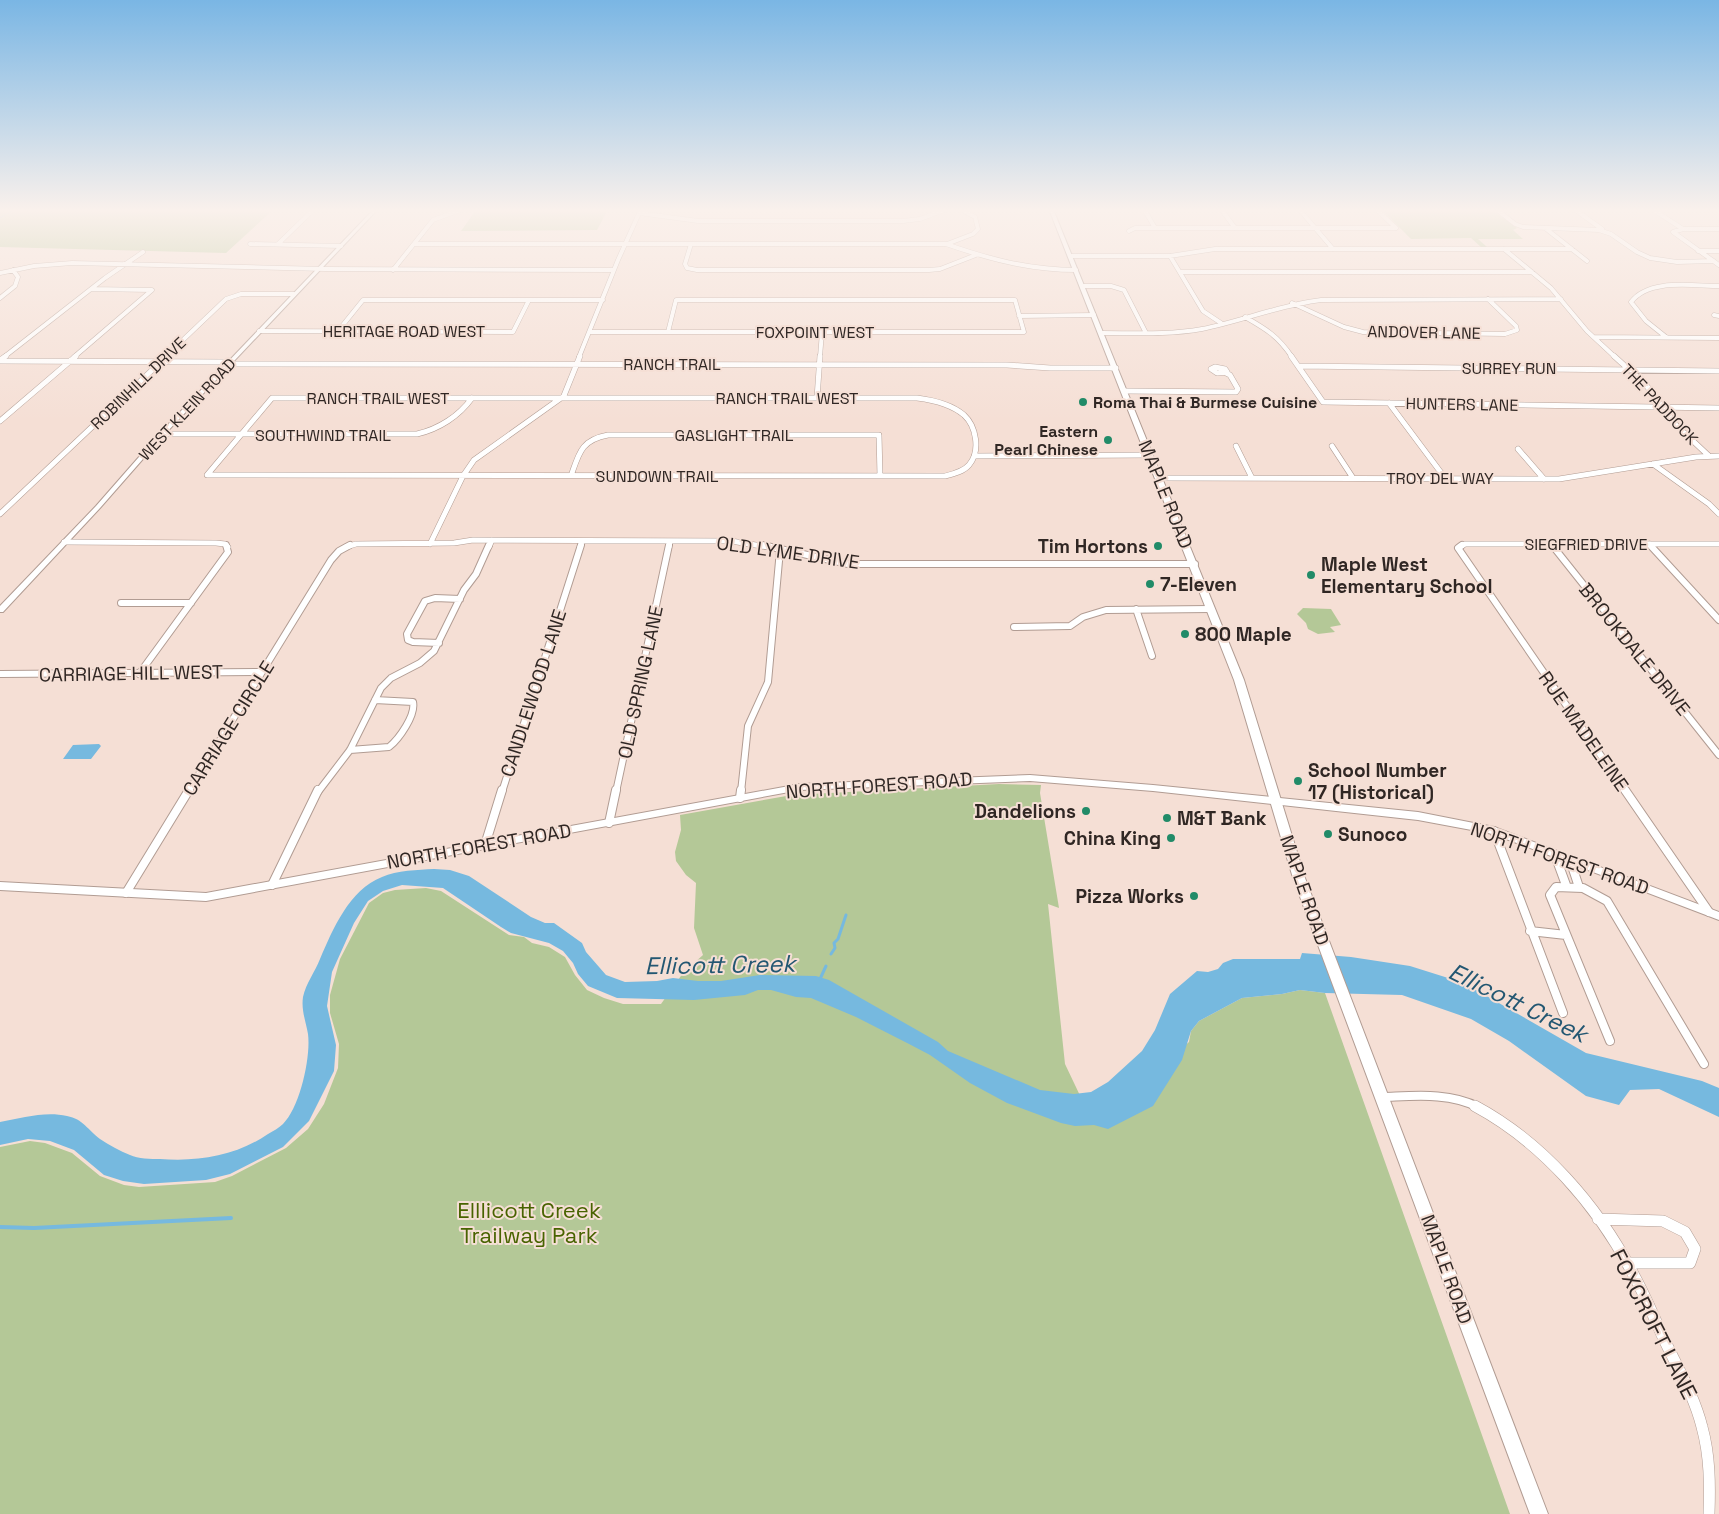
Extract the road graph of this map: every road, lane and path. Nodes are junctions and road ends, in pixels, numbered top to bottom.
1 (18, 280) edge
2 (104, 280) edge
3 (308, 280) edge
4 (610, 280) edge
5 (1080, 280) edge
6 (1185, 280) edge
7 (1540, 280) edge
8 (1083, 286) junction
9 (1719, 286) edge
10 (91, 289) junction
11 (294, 294) junction
12 (0, 298) edge
13 (1488, 299) junction
14 (1561, 299) junction
15 (529, 300) junction
16 (603, 300) junction
17 (1292, 303) junction
18 (1094, 315) junction
19 (1019, 316) junction
20 (1245, 317) junction
21 (1220, 324) junction
22 (259, 330) junction
23 (338, 331) junction
24 (590, 332) junction
25 (668, 332) junction
26 (822, 332) junction
27 (1102, 333) junction
28 (1146, 333) junction
29 (1594, 337) junction
30 (1666, 338) junction
31 (1719, 338) edge
32 (0, 361) edge
33 (70, 361) junction
34 (160, 362) junction
35 (229, 362) junction
36 (576, 364) junction
37 (820, 365) junction
38 (1298, 366) junction
39 (1116, 368) junction
40 (1628, 368) junction
41 (1719, 371) edge
42 (1226, 373) dead end
43 (1125, 390) junction
44 (472, 398) junction
45 (562, 398) junction
46 (817, 398) junction
47 (1389, 403) junction
48 (1664, 408) junction
49 (1719, 408) edge
50 (0, 421) edge
51 (162, 434) junction
52 (241, 434) junction
53 (1236, 446) dead end
54 (1332, 446) dead end
55 (1518, 449) dead end
56 (974, 456) junction
57 (1151, 456) junction
58 (1709, 456) junction
59 (1719, 456) edge
60 (1653, 464) junction
61 (463, 476) junction
62 (571, 476) junction
63 (880, 476) junction
64 (1160, 478) junction
65 (1252, 478) junction
66 (1353, 478) junction
67 (1445, 478) junction
68 (1544, 479) junction
69 (0, 514) edge
70 (1719, 514) edge
71 (492, 540) junction
72 (582, 541) junction
73 (670, 541) junction
74 (64, 542) junction
75 (430, 544) junction
76 (1550, 544) junction
77 (1649, 544) junction
78 (1719, 544) edge
79 (780, 550) junction
80 (1458, 551) joint
81 (330, 562) joint
82 (1195, 564) junction
83 (460, 599) junction
84 (120, 603) dead end
85 (191, 603) junction
86 (1136, 609) junction
87 (1211, 609) junction
88 (0, 610) edge
89 (1719, 620) edge
90 (1014, 627) dead end
91 (439, 642) junction
92 (1152, 656) dead end
93 (262, 672) junction
94 (0, 674) edge
95 (139, 674) junction
96 (375, 700) junction
97 (350, 750) junction
98 (1719, 755) edge
99 (740, 798) junction
100 (1274, 800) junction
101 (609, 822) junction
102 (1494, 831) junction
103 (485, 845) junction
104 (1555, 855) junction
105 (1570, 860) junction
106 (272, 885) junction
107 (0, 886) edge
108 (1566, 886) junction
109 (1579, 887) junction
110 (126, 893) junction
111 (1714, 914) edge
112 (1530, 931) junction
113 (1566, 935) junction
114 (1563, 1013) dead end
115 (1610, 1040) dead end
116 (1704, 1064) dead end
117 (1383, 1097) junction
118 (1598, 1219) junction
119 (1628, 1263) junction
120 (1539, 1514) edge
121 (1709, 1514) edge

1 - 12 street
2 - 10 street
3 - 11 street, WEST KLEIN ROAD
4 - 16 street
5 - 8 main road, MAPLE ROAD
6 - 21 street
7 - 14 street, THE PADDOCK
8 - 18 main road, MAPLE ROAD
8 - 28 street
9 - 30 street
10 - 32 street
10 - 33 street
11 - 22 street, WEST KLEIN ROAD
11 - 34 street, ROBINHILL DRIVE
13 - 14 street
13 - 17 street
13 - 17 street, ANDOVER LANE
14 - 29 street, THE PADDOCK
15 - 16 street
15 - 23 street
15 - 23 street, HERITAGE ROAD WEST
16 - 24 street
17 - 20 street
18 - 19 street
18 - 27 main road, MAPLE ROAD
19 - 25 street
19 - 26 street, FOXPOINT WEST
20 - 21 street
20 - 38 street, HUNTERS LANE
21 - 28 street
22 - 23 street, HERITAGE ROAD WEST
22 - 35 street, WEST KLEIN ROAD
24 - 25 street, FOXPOINT WEST
24 - 36 street
25 - 26 street, FOXPOINT WEST
26 - 37 street
27 - 28 street
27 - 39 main road, MAPLE ROAD
29 - 30 street
29 - 40 street, THE PADDOCK
30 - 31 street
32 - 33 street, RANCH TRAIL
33 - 34 street, RANCH TRAIL
33 - 50 street
34 - 35 street, RANCH TRAIL
34 - 69 street, ROBINHILL DRIVE
35 - 36 street, RANCH TRAIL
35 - 51 street, WEST KLEIN ROAD
36 - 37 street, RANCH TRAIL
36 - 45 street
37 - 39 street, RANCH TRAIL
37 - 46 street
38 - 40 street, SURREY RUN
38 - 47 street, HUNTERS LANE
39 - 43 main road, MAPLE ROAD
40 - 41 street, SURREY RUN
40 - 48 street, THE PADDOCK
42 - 43 street
43 - 57 main road, MAPLE ROAD
44 - 45 street, RANCH TRAIL WEST
44 - 52 street, SOUTHWIND TRAIL
44 - 52 street, RANCH TRAIL WEST
45 - 46 street, RANCH TRAIL WEST
45 - 61 street
46 - 56 street, RANCH TRAIL WEST
47 - 48 street, HUNTERS LANE
47 - 67 street
48 - 49 street, HUNTERS LANE
48 - 58 street, THE PADDOCK
51 - 52 street, SOUTHWIND TRAIL
51 - 74 street, WEST KLEIN ROAD
52 - 61 street, SUNDOWN TRAIL
53 - 65 street
54 - 66 street
55 - 68 street
56 - 57 street
56 - 63 street, SUNDOWN TRAIL
57 - 64 main road, MAPLE ROAD
58 - 59 street, TROY DEL WAY
58 - 60 street, TROY DEL WAY
60 - 68 street, TROY DEL WAY
60 - 70 street
61 - 62 street, SUNDOWN TRAIL
61 - 75 street
62 - 63 street, SUNDOWN TRAIL
62 - 63 street, GASLIGHT TRAIL
64 - 65 street, TROY DEL WAY
64 - 82 main road, MAPLE ROAD
65 - 66 street, TROY DEL WAY
66 - 67 street, TROY DEL WAY
67 - 68 street, TROY DEL WAY
71 - 72 street, OLD LYME DRIVE
71 - 75 street, OLD LYME DRIVE
71 - 83 street
72 - 73 street, OLD LYME DRIVE
72 - 103 street, CANDLEWOOD LANE
73 - 79 street, OLD LYME DRIVE
73 - 101 street, OLD SPRING LANE
74 - 85 street
74 - 88 street, WEST KLEIN ROAD
75 - 81 street, OLD LYME DRIVE
76 - 77 street, SIEGFRIED DRIVE
76 - 80 street, SIEGFRIED DRIVE
76 - 98 street, BROOKDALE DRIVE
77 - 78 street, SIEGFRIED DRIVE
77 - 89 street
79 - 82 street, OLD LYME DRIVE
79 - 99 street
80 - 111 street, RUE MADELEINE
81 - 93 street, CARRIAGE CIRCLE
82 - 87 main road, MAPLE ROAD
83 - 91 street
83 - 91 street
84 - 85 street
85 - 95 street
86 - 87 street
86 - 90 street
86 - 92 street
87 - 100 main road, MAPLE ROAD
91 - 96 street
93 - 95 street, CARRIAGE HILL WEST
93 - 110 street, CARRIAGE CIRCLE
94 - 95 street, CARRIAGE HILL WEST
96 - 97 street
96 - 97 street
97 - 106 street
99 - 100 street, NORTH FOREST ROAD
99 - 101 street, NORTH FOREST ROAD
100 - 102 street, NORTH FOREST ROAD
100 - 117 main road, MAPLE ROAD
101 - 103 street, NORTH FOREST ROAD
102 - 104 street, NORTH FOREST ROAD
102 - 112 street
103 - 106 street, NORTH FOREST ROAD
104 - 105 street, NORTH FOREST ROAD
104 - 108 street
105 - 109 street
105 - 111 street, NORTH FOREST ROAD
106 - 110 street, NORTH FOREST ROAD
107 - 110 street, NORTH FOREST ROAD
108 - 109 street
108 - 113 street
109 - 116 street
112 - 113 street
112 - 114 street
113 - 115 street
117 - 118 street, FOXCROFT LANE
117 - 120 main road, MAPLE ROAD
118 - 119 street, FOXCROFT LANE
118 - 119 street
119 - 121 street, FOXCROFT LANE

